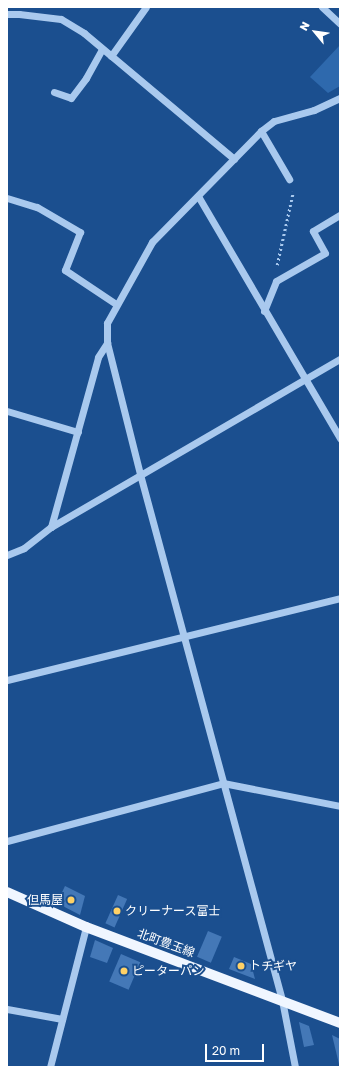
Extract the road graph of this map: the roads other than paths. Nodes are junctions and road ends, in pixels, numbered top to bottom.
1 (146, 7) edge
2 (326, 8) edge
3 (7, 14) edge
4 (340, 24) edge
5 (102, 49) junction
6 (111, 56) junction
7 (54, 92) dead end
8 (340, 98) edge
9 (261, 131) junction
10 (234, 159) junction
11 (289, 179) road end
12 (198, 196) junction
13 (7, 198) edge
14 (340, 214) edge
15 (116, 304) junction
16 (264, 311) junction
17 (107, 343) junction
18 (340, 359) edge
19 (305, 380) junction
20 (7, 411) edge
21 (78, 432) junction
22 (340, 438) edge
23 (140, 474) junction
24 (51, 527) junction
25 (7, 555) edge
26 (340, 598) edge
27 (184, 635) junction
28 (7, 680) edge
29 (223, 783) junction
30 (340, 806) edge
31 (7, 841) edge
32 (7, 892) edge
33 (86, 927) junction
34 (282, 1000) junction
35 (7, 1009) edge
36 (62, 1019) junction
37 (340, 1023) edge
38 (50, 1067) edge
39 (295, 1067) edge

1 - 6 street
2 - 4 street
3 - 5 street
5 - 6 street
5 - 7 street
6 - 10 street
8 - 9 street
9 - 10 street
9 - 11 street
10 - 12 street
12 - 15 street
12 - 16 street
13 - 15 street
14 - 16 street
15 - 17 street
16 - 19 street
17 - 21 street
17 - 23 street
18 - 19 street
19 - 22 street
19 - 23 street
20 - 21 street
21 - 24 street
23 - 24 street
23 - 27 street
24 - 25 street
26 - 27 street
27 - 28 street
27 - 29 street
29 - 30 street
29 - 31 street
29 - 34 street
32 - 33 main road, 北町豊玉線
33 - 34 main road, 北町豊玉線
33 - 36 street
34 - 37 main road, 北町豊玉線
34 - 39 street
35 - 36 street
36 - 38 street

